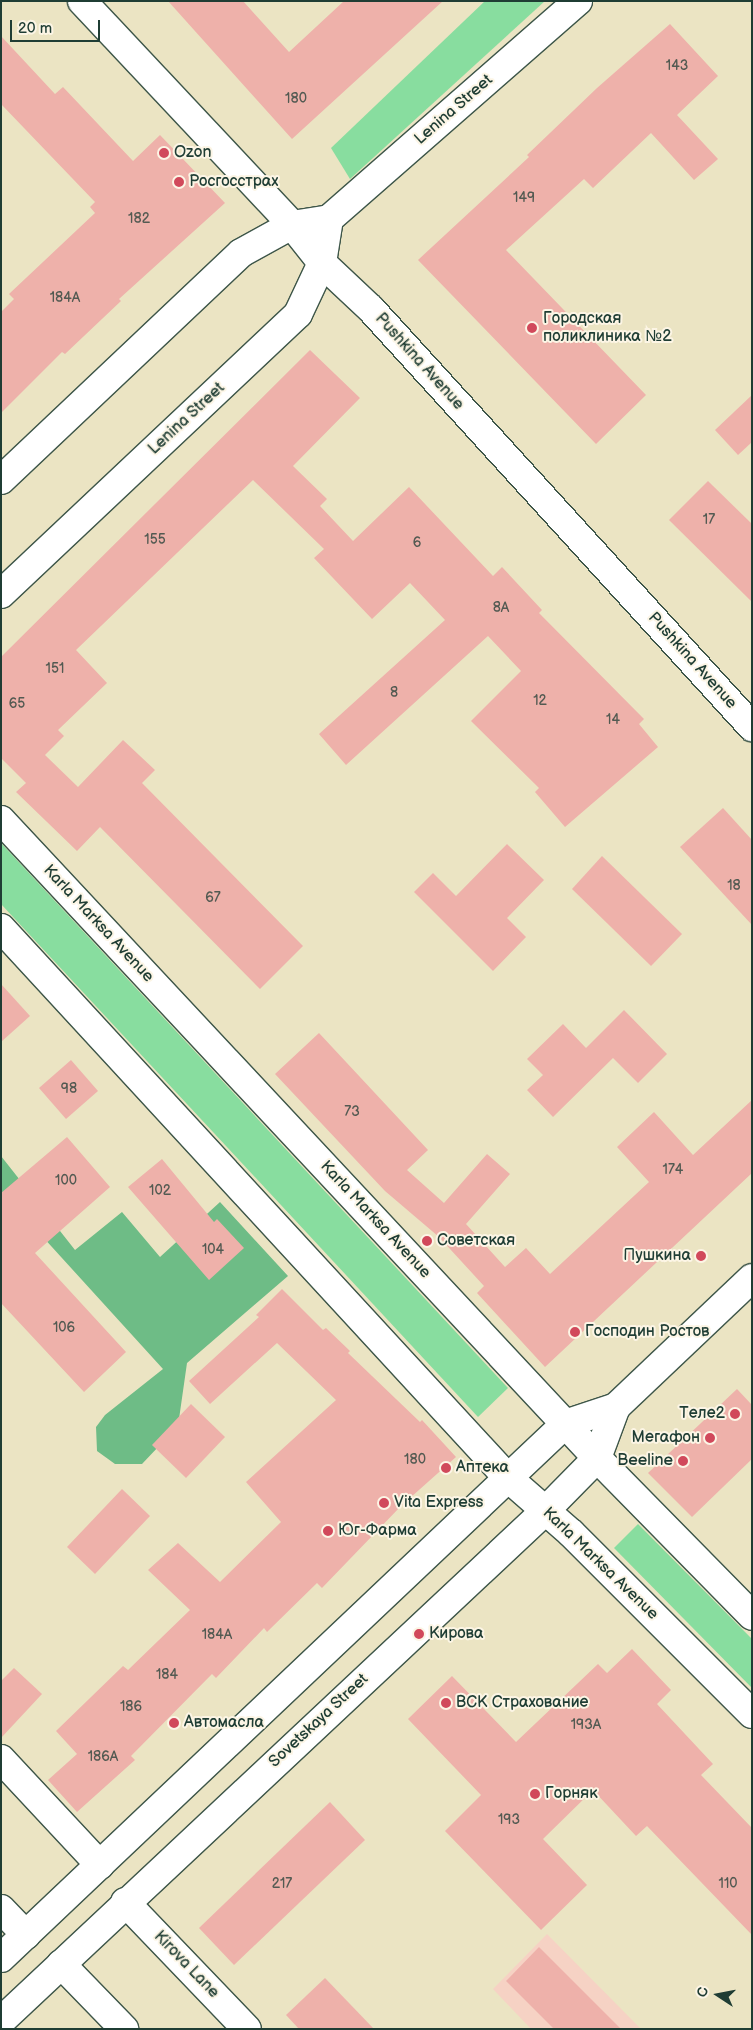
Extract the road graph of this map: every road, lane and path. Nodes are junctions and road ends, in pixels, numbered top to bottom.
1 (82, 1) edge
2 (578, 1) edge
3 (329, 219) junction
4 (292, 225) junction
5 (322, 263) junction
6 (1, 480) edge
7 (1, 594) edge
8 (752, 726) edge
9 (1, 820) edge
10 (1, 928) edge
11 (752, 1278) edge
12 (616, 1407) junction
13 (565, 1424) junction
14 (597, 1458) junction
15 (507, 1477) junction
16 (545, 1511) junction
17 (752, 1616) edge
18 (752, 1714) edge
19 (1, 1759) edge
20 (100, 1865) junction
21 (125, 1902) junction
22 (1, 1909) edge
23 (26, 1935) junction
24 (1, 1958) edge
25 (61, 1964) junction
26 (1, 2021) edge
27 (124, 2029) edge
28 (247, 2029) edge

1 - 4 main road, Pushkina Avenue
2 - 3 main road, Lenina Street
3 - 4 main road
3 - 5 main road, Lenina Street
4 - 5 main road, Pushkina Avenue
4 - 6 main road
5 - 7 main road, Lenina Street
5 - 8 main road, Pushkina Avenue
9 - 13 main road, Karla Marksa Avenue
10 - 15 main road, Karla Marksa Avenue
11 - 12 main road, Sovetskaya Street
12 - 13 main road, Sovetskaya Street
12 - 14 main road, Sovetskaya Street
13 - 14 main road, Karla Marksa Avenue
13 - 15 main road, Sovetskaya Street
14 - 16 main road, Sovetskaya Street
14 - 17 main road, Karla Marksa Avenue
15 - 16 main road, Karla Marksa Avenue
15 - 20 main road, Sovetskaya Street
16 - 18 main road, Karla Marksa Avenue
16 - 21 main road, Sovetskaya Street
19 - 20 main road
20 - 23 main road, Sovetskaya Street
21 - 25 main road, Sovetskaya Street
21 - 28 main road, Kirova Lane
22 - 23 main road
23 - 24 main road, Sovetskaya Street
25 - 26 main road, Sovetskaya Street
25 - 27 main road

